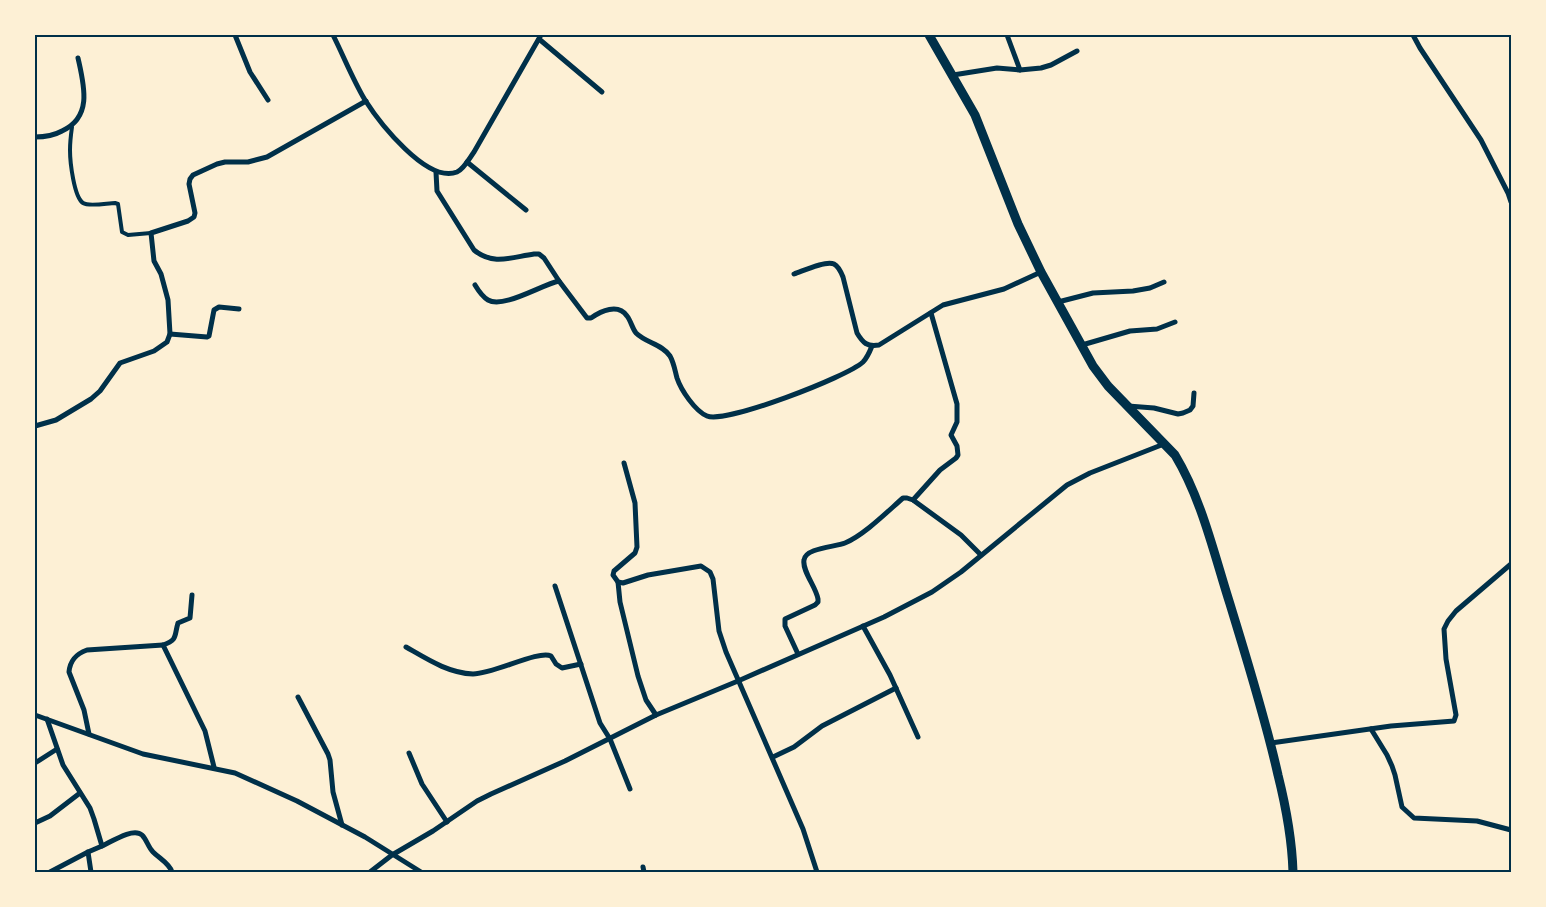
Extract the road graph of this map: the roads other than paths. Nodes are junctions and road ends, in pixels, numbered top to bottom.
1 (235, 35) edge
2 (333, 35) edge
3 (928, 35) edge
4 (1007, 35) edge
5 (1413, 35) edge
6 (540, 37) edge
7 (1077, 52) dead end
8 (78, 58) dead end
9 (1020, 70) junction
10 (953, 75) junction
11 (602, 92) dead end
12 (268, 100) dead end
13 (366, 101) junction
14 (72, 127) junction
15 (35, 137) edge
16 (467, 162) junction
17 (436, 172) junction
18 (1511, 202) edge
19 (526, 210) dead end
20 (151, 233) junction
21 (1041, 272) junction
22 (794, 274) dead end
23 (559, 281) junction
24 (1164, 282) dead end
25 (474, 285) dead end
26 (1058, 302) junction
27 (239, 309) dead end
28 (931, 313) junction
29 (1175, 322) dead end
30 (170, 334) junction
31 (1082, 345) junction
32 (872, 346) junction
33 (1194, 393) dead end
34 (1128, 406) junction
35 (35, 426) edge
36 (1164, 444) junction
37 (624, 462) dead end
38 (913, 500) junction
39 (981, 555) junction
40 (1511, 564) edge
41 (618, 582) junction
42 (555, 586) dead end
43 (192, 595) dead end
44 (863, 626) junction
45 (163, 646) junction
46 (406, 647) dead end
47 (798, 654) junction
48 (581, 664) junction
49 (738, 681) junction
50 (896, 688) junction
51 (298, 697) dead end
52 (35, 715) edge
53 (656, 715) junction
54 (47, 719) junction
55 (1371, 729) junction
56 (89, 734) junction
57 (918, 737) dead end
58 (610, 739) junction
59 (1271, 743) junction
60 (57, 749) junction
61 (408, 753) dead end
62 (773, 757) junction
63 (35, 763) edge
64 (214, 767) junction
65 (630, 788) dead end
66 (80, 793) junction
67 (446, 822) junction
68 (35, 823) edge
69 (342, 826) junction
70 (1511, 830) edge
71 (102, 846) junction
72 (88, 852) junction
73 (392, 855) junction
74 (50, 872) edge
75 (91, 872) edge
76 (172, 872) edge
77 (370, 872) edge
78 (421, 872) edge
79 (817, 872) edge
80 (1293, 872) edge

1 - 12 street
2 - 13 street
3 - 10 street
4 - 9 street
5 - 18 street
6 - 11 street
6 - 16 street
7 - 9 street
8 - 14 street
9 - 10 street
10 - 21 street
13 - 17 street
13 - 20 street
14 - 15 street
14 - 20 lane
16 - 17 street
16 - 19 street
17 - 23 street
20 - 30 street
21 - 26 street
21 - 28 street
22 - 32 street
23 - 25 street
23 - 32 street
24 - 26 street
26 - 31 street
27 - 30 street
28 - 32 street
28 - 38 street
29 - 31 street
30 - 35 street
31 - 34 street
33 - 34 street
34 - 36 street
36 - 39 street
36 - 59 street
37 - 41 street
38 - 39 street
38 - 47 street
39 - 44 street
40 - 55 street
41 - 49 street
41 - 53 street
42 - 48 street
43 - 45 street
44 - 47 street
44 - 50 street
45 - 56 street
45 - 64 street
46 - 48 street
47 - 49 street
48 - 58 street
49 - 53 street
49 - 62 street
50 - 57 street
50 - 62 street
51 - 69 street
52 - 54 street
53 - 58 street
54 - 56 street
54 - 60 street
55 - 59 street
55 - 70 street
56 - 64 street
58 - 65 street
58 - 67 street
59 - 80 street
60 - 63 street
60 - 66 street
61 - 67 street
62 - 79 street
64 - 69 street
66 - 68 street
66 - 71 street
67 - 73 street
69 - 73 street
71 - 72 street
71 - 76 street
72 - 74 street
72 - 75 street
73 - 77 street
73 - 78 street

